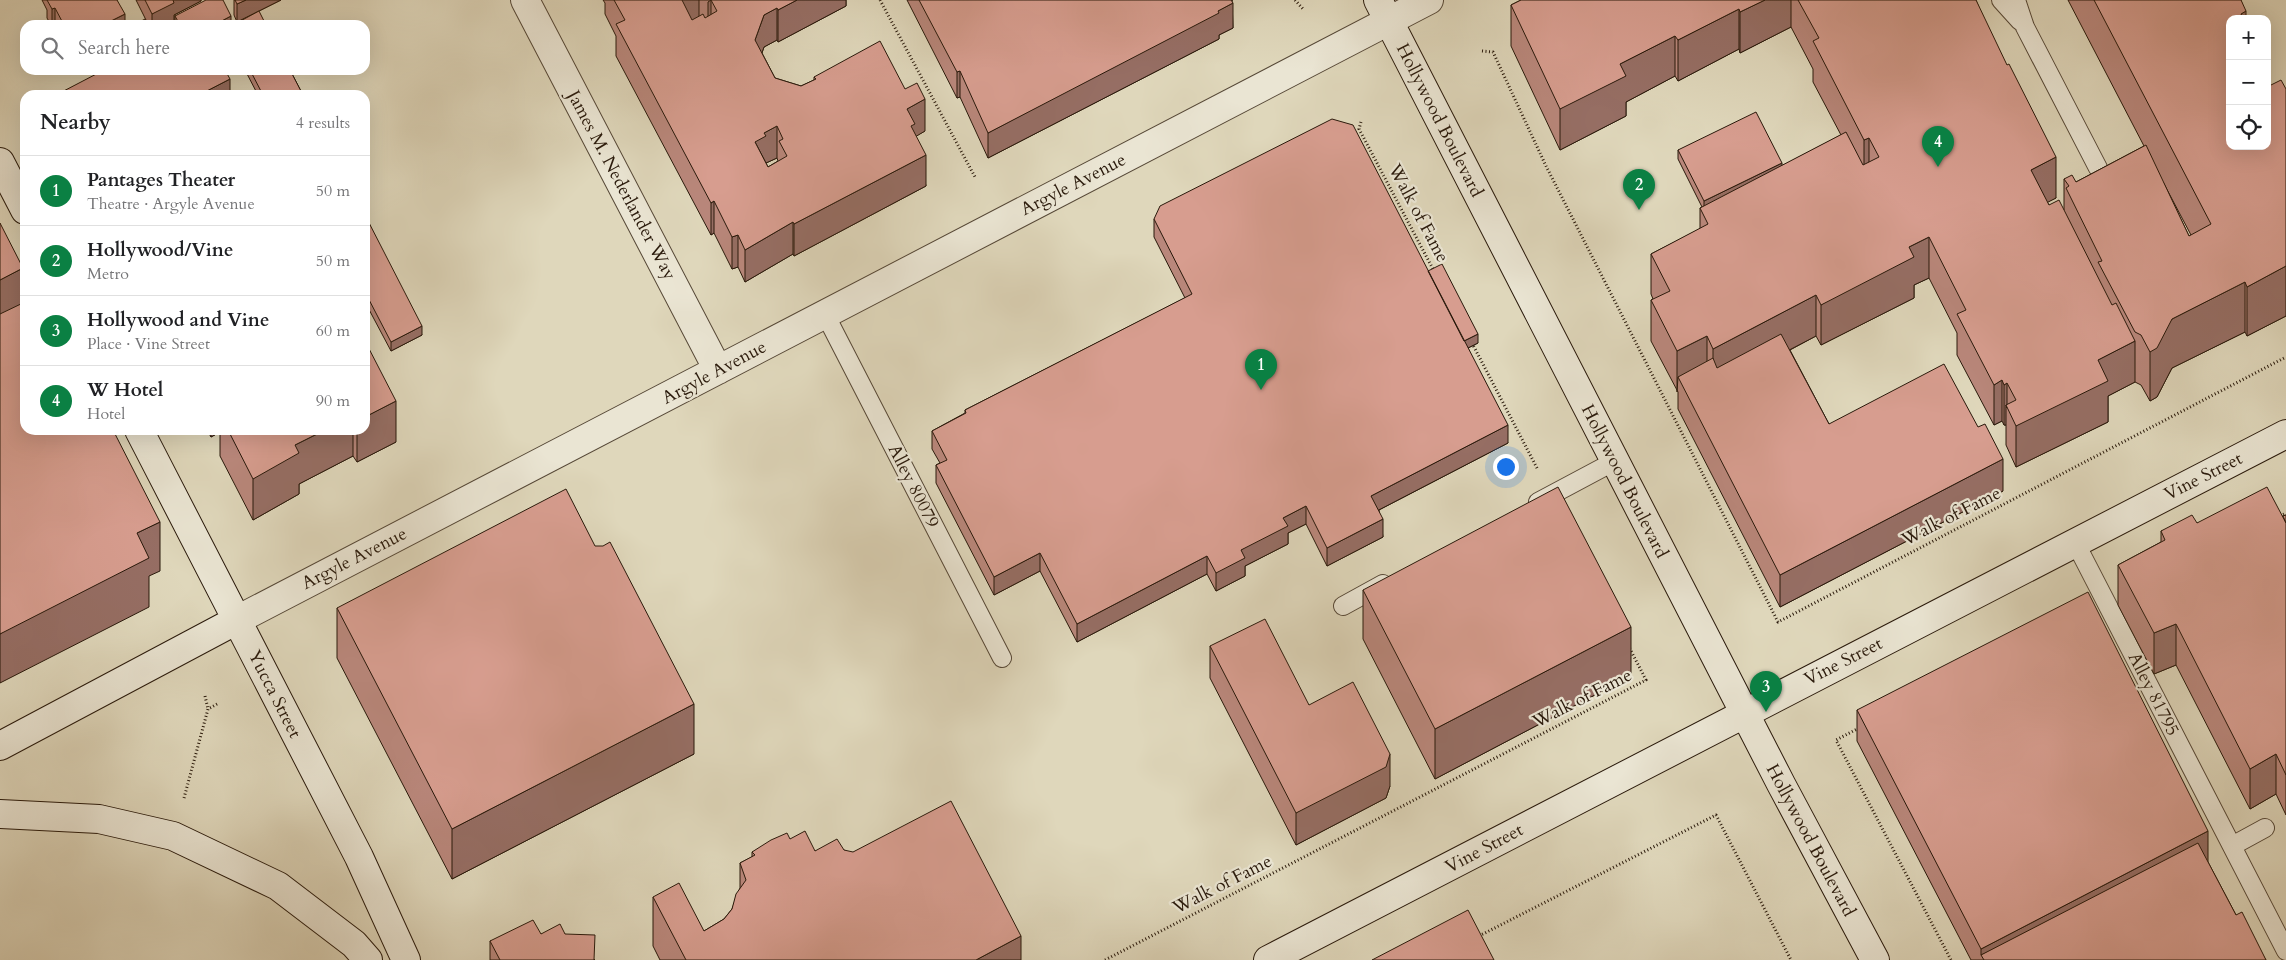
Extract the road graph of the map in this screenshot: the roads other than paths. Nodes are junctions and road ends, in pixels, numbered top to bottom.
1 (525, 0) edge
2 (1430, 0) edge
3 (2001, 0) edge
4 (2016, 0) edge
5 (1383, 10) edge
6 (2025, 27) junction
7 (0, 162) edge
8 (2098, 168) edge
9 (20, 200) edge
10 (825, 314) junction
11 (718, 370) junction
12 (2286, 434) edge
13 (142, 435) edge
14 (1615, 461) junction
15 (1524, 509) edge
16 (2075, 542) junction
17 (1395, 578) edge
18 (1343, 606) dead end
19 (237, 620) junction
20 (1002, 658) dead end
21 (1744, 712) junction
22 (0, 746) edge
23 (0, 814) edge
24 (2266, 828) dead end
25 (2232, 846) junction
26 (2286, 951) edge
27 (368, 960) edge
28 (406, 960) edge
29 (1268, 960) edge
30 (1875, 960) edge

1 - 11 main road, James M. Nederlander Way
2 - 5 main road, Argyle Avenue
3 - 6 lane
4 - 6 lane
5 - 10 main road, Argyle Avenue
5 - 14 main road, Hollywood Boulevard
6 - 8 lane
7 - 9 main road
10 - 11 main road, Argyle Avenue
10 - 20 lane, Alley 80079
11 - 19 main road, Argyle Avenue
12 - 16 main road, Vine Street
13 - 19 main road, Yucca Street
14 - 15 lane
14 - 21 main road, Hollywood Boulevard
16 - 21 main road, Vine Street
16 - 25 lane, Alley 81795
17 - 18 lane
19 - 22 main road, Argyle Avenue
19 - 28 main road, Yucca Street
21 - 29 main road, Vine Street
21 - 30 main road, Hollywood Boulevard
23 - 27 main road
24 - 25 lane
25 - 26 lane, Alley 81795

